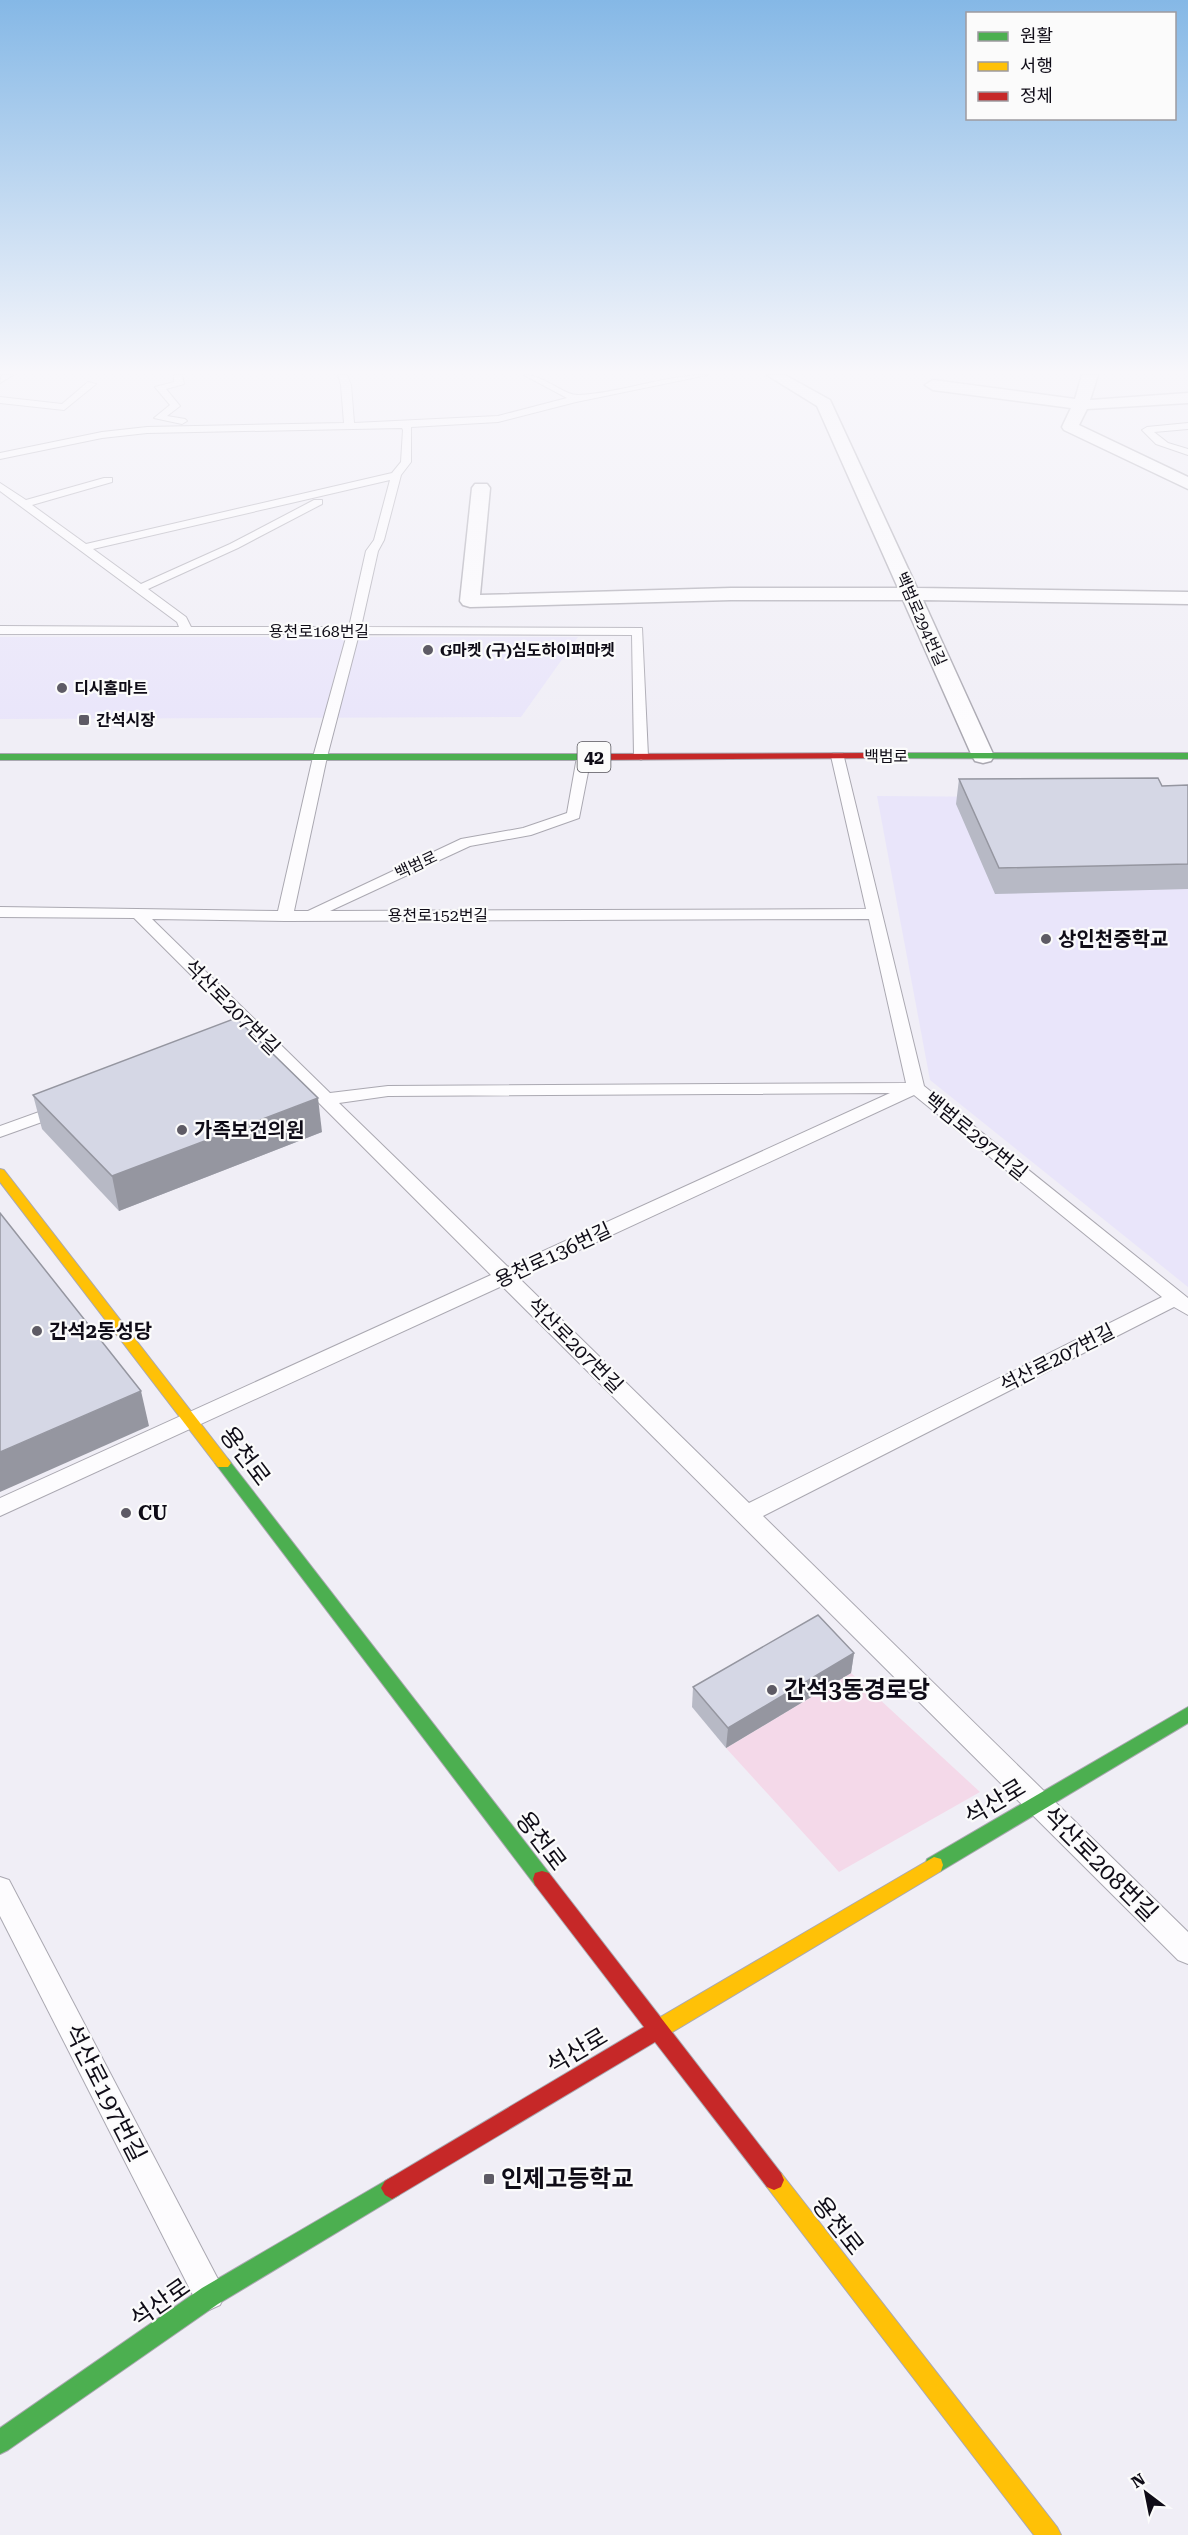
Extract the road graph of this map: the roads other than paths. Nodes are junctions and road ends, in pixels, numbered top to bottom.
1 (10, 493) edge
2 (61, 493) edge
3 (319, 493) edge
4 (336, 493) edge
5 (391, 493) edge
6 (481, 493) edge
7 (864, 493) edge
8 (24, 504) junction
9 (85, 548) junction
10 (140, 589) junction
11 (910, 594) junction
12 (1188, 598) edge
13 (0, 630) edge
14 (187, 630) junction
15 (354, 631) junction
16 (641, 756) junction
17 (838, 756) junction
18 (983, 756) junction
19 (1188, 756) edge
20 (0, 757) edge
21 (320, 757) junction
22 (584, 757) junction
23 (0, 912) edge
24 (138, 914) junction
25 (875, 914) junction
26 (309, 915) junction
27 (285, 916) junction
28 (260, 1035) junction
29 (239, 1043) edge
30 (916, 1088) junction
31 (326, 1099) junction
32 (76, 1104) edge
33 (0, 1132) edge
34 (0, 1173) edge
35 (506, 1277) junction
36 (1182, 1303) edge
37 (189, 1420) junction
38 (0, 1508) edge
39 (746, 1515) junction
40 (1188, 1714) edge
41 (1038, 1803) junction
42 (1, 1895) edge
43 (1188, 1951) edge
44 (657, 2029) junction
45 (210, 2296) junction
46 (0, 2442) edge
47 (1049, 2535) edge

1 - 8 lane
2 - 8 lane
3 - 9 lane
4 - 10 lane
5 - 15 lane
6 - 11 street
7 - 11 street, 백범로294번길
8 - 9 lane
9 - 10 lane
10 - 14 lane
11 - 12 street
11 - 18 street, 백범로294번길
13 - 14 lane, 용천로168번길
14 - 15 lane, 용천로168번길
15 - 16 lane, 용천로168번길
15 - 21 lane
16 - 17 street, 백범로 / 42
16 - 22 street, 백범로 / 42
17 - 18 street, 백범로 / 42
17 - 25 lane, 백범로297번길
18 - 19 street, 백범로 / 42
20 - 21 street, 백범로 / 42
21 - 22 street, 백범로 / 42
21 - 27 lane
22 - 26 lane, 백범로
23 - 24 lane, 용천로152번길
24 - 27 lane, 용천로152번길
24 - 28 lane, 석산로207번길
25 - 26 lane, 용천로152번길
25 - 30 lane, 백범로297번길
26 - 27 lane, 용천로152번길
28 - 29 lane
28 - 31 lane, 석산로207번길
30 - 31 lane
30 - 35 lane, 용천로136번길
30 - 36 lane, 백범로297번길
31 - 35 lane, 석산로207번길
32 - 33 lane
34 - 37 street, 용천로
35 - 37 lane, 용천로136번길
35 - 39 lane, 석산로207번길
36 - 39 lane, 석산로207번길
37 - 38 lane, 용천로136번길
37 - 44 street, 용천로
39 - 41 lane, 석산로207번길
40 - 41 street, 석산로
41 - 43 lane, 석산로208번길
41 - 44 street, 석산로
42 - 45 lane, 석산로197번길
44 - 45 street, 석산로
44 - 47 street, 용천로
45 - 46 street, 석산로

